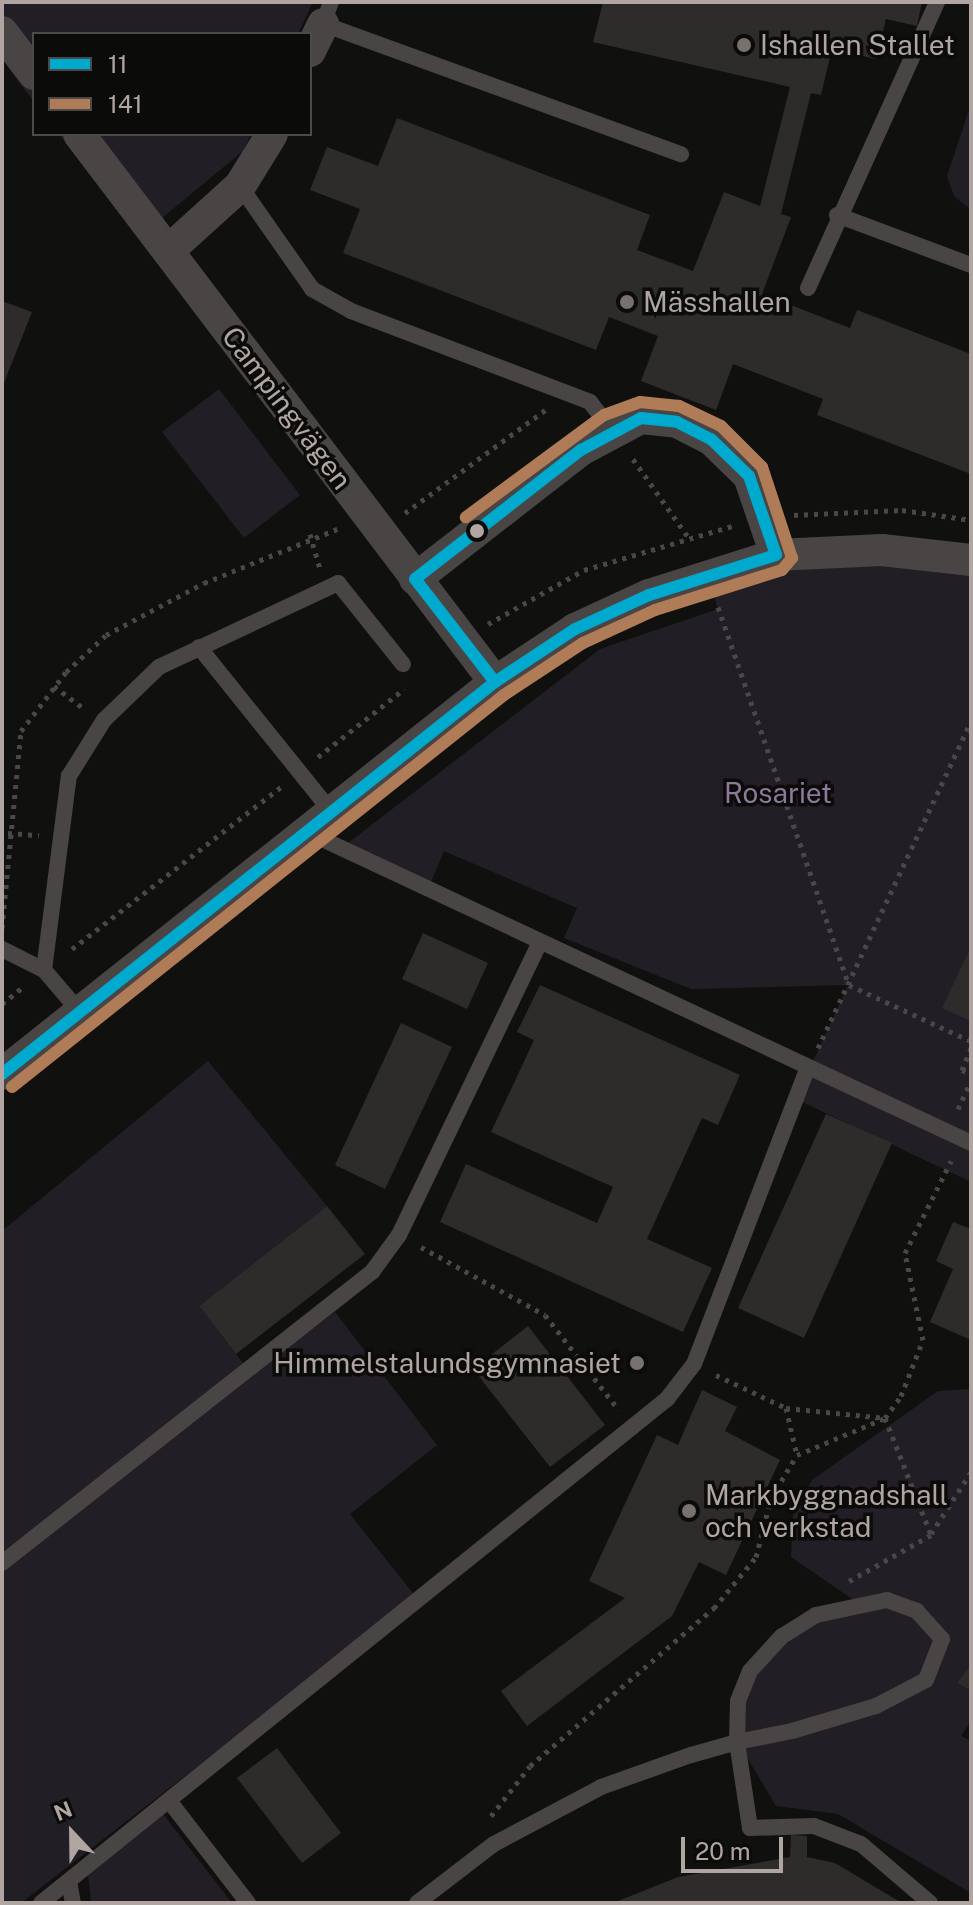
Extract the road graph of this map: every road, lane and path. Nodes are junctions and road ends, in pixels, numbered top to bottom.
1 (937, 2) edge
2 (321, 26) edge
3 (2, 32) edge
4 (32, 71) edge
5 (81, 136) edge
6 (271, 136) edge
7 (681, 154) dead end
8 (240, 186) junction
9 (837, 215) junction
10 (168, 251) junction
11 (971, 265) edge
12 (808, 288) dead end
13 (611, 429) junction
14 (310, 534) dead end
15 (688, 537) dead end
16 (776, 555) junction
17 (971, 560) edge
18 (707, 575) junction
19 (415, 579) junction
20 (326, 588) junction
21 (199, 647) junction
22 (403, 664) dead end
23 (495, 682) junction
24 (54, 686) dead end
25 (104, 720) junction
26 (971, 721) edge
27 (331, 811) junction
28 (305, 831) junction
29 (539, 944) junction
30 (2, 950) edge
31 (44, 970) junction
32 (849, 985) junction
33 (80, 1012) junction
34 (971, 1041) edge
35 (971, 1048) edge
36 (807, 1070) junction
37 (2, 1074) edge
38 (971, 1074) edge
39 (967, 1141) edge
40 (399, 1235) junction
41 (694, 1364) junction
42 (786, 1408) junction
43 (885, 1418) junction
44 (633, 1427) junction
45 (797, 1455) junction
46 (971, 1472) edge
47 (931, 1535) junction
48 (2, 1563) edge
49 (837, 1610) junction
50 (737, 1742) junction
51 (170, 1802) junction
52 (483, 1827) dead end
53 (69, 1881) junction
54 (41, 1903) edge
55 (73, 1903) edge
56 (248, 1903) edge
57 (417, 1903) edge
58 (930, 1903) edge

1 - 9 lane
2 - 7 lane
3 - 4 street
5 - 10 street, Campingvägen
6 - 8 street
8 - 10 street
8 - 13 lane
9 - 11 lane
9 - 12 lane
10 - 19 street, Campingvägen
13 - 15 path
13 - 16 street
13 - 19 street
14 - 20 path
16 - 17 street
16 - 18 street
18 - 23 street
18 - 32 path
19 - 23 street, Campingvägen
20 - 21 lane
20 - 22 lane
21 - 25 lane
21 - 27 lane
23 - 27 street
24 - 25 path
25 - 31 lane
26 - 32 path
27 - 28 street
28 - 29 lane
28 - 33 street
29 - 36 lane
29 - 40 lane
30 - 31 lane
31 - 33 lane
32 - 34 path
32 - 36 path
33 - 37 street
35 - 38 path
36 - 39 lane
36 - 41 lane
39 - 43 path
40 - 44 path
40 - 48 lane
41 - 42 path
41 - 44 lane
42 - 43 path
42 - 45 path
43 - 45 path
43 - 47 path
44 - 51 lane
45 - 52 path
46 - 47 path
47 - 49 path
49 - 50 lane
49 - 50 lane
50 - 57 lane
50 - 58 lane
51 - 53 lane
51 - 56 lane
53 - 54 lane
53 - 55 lane

